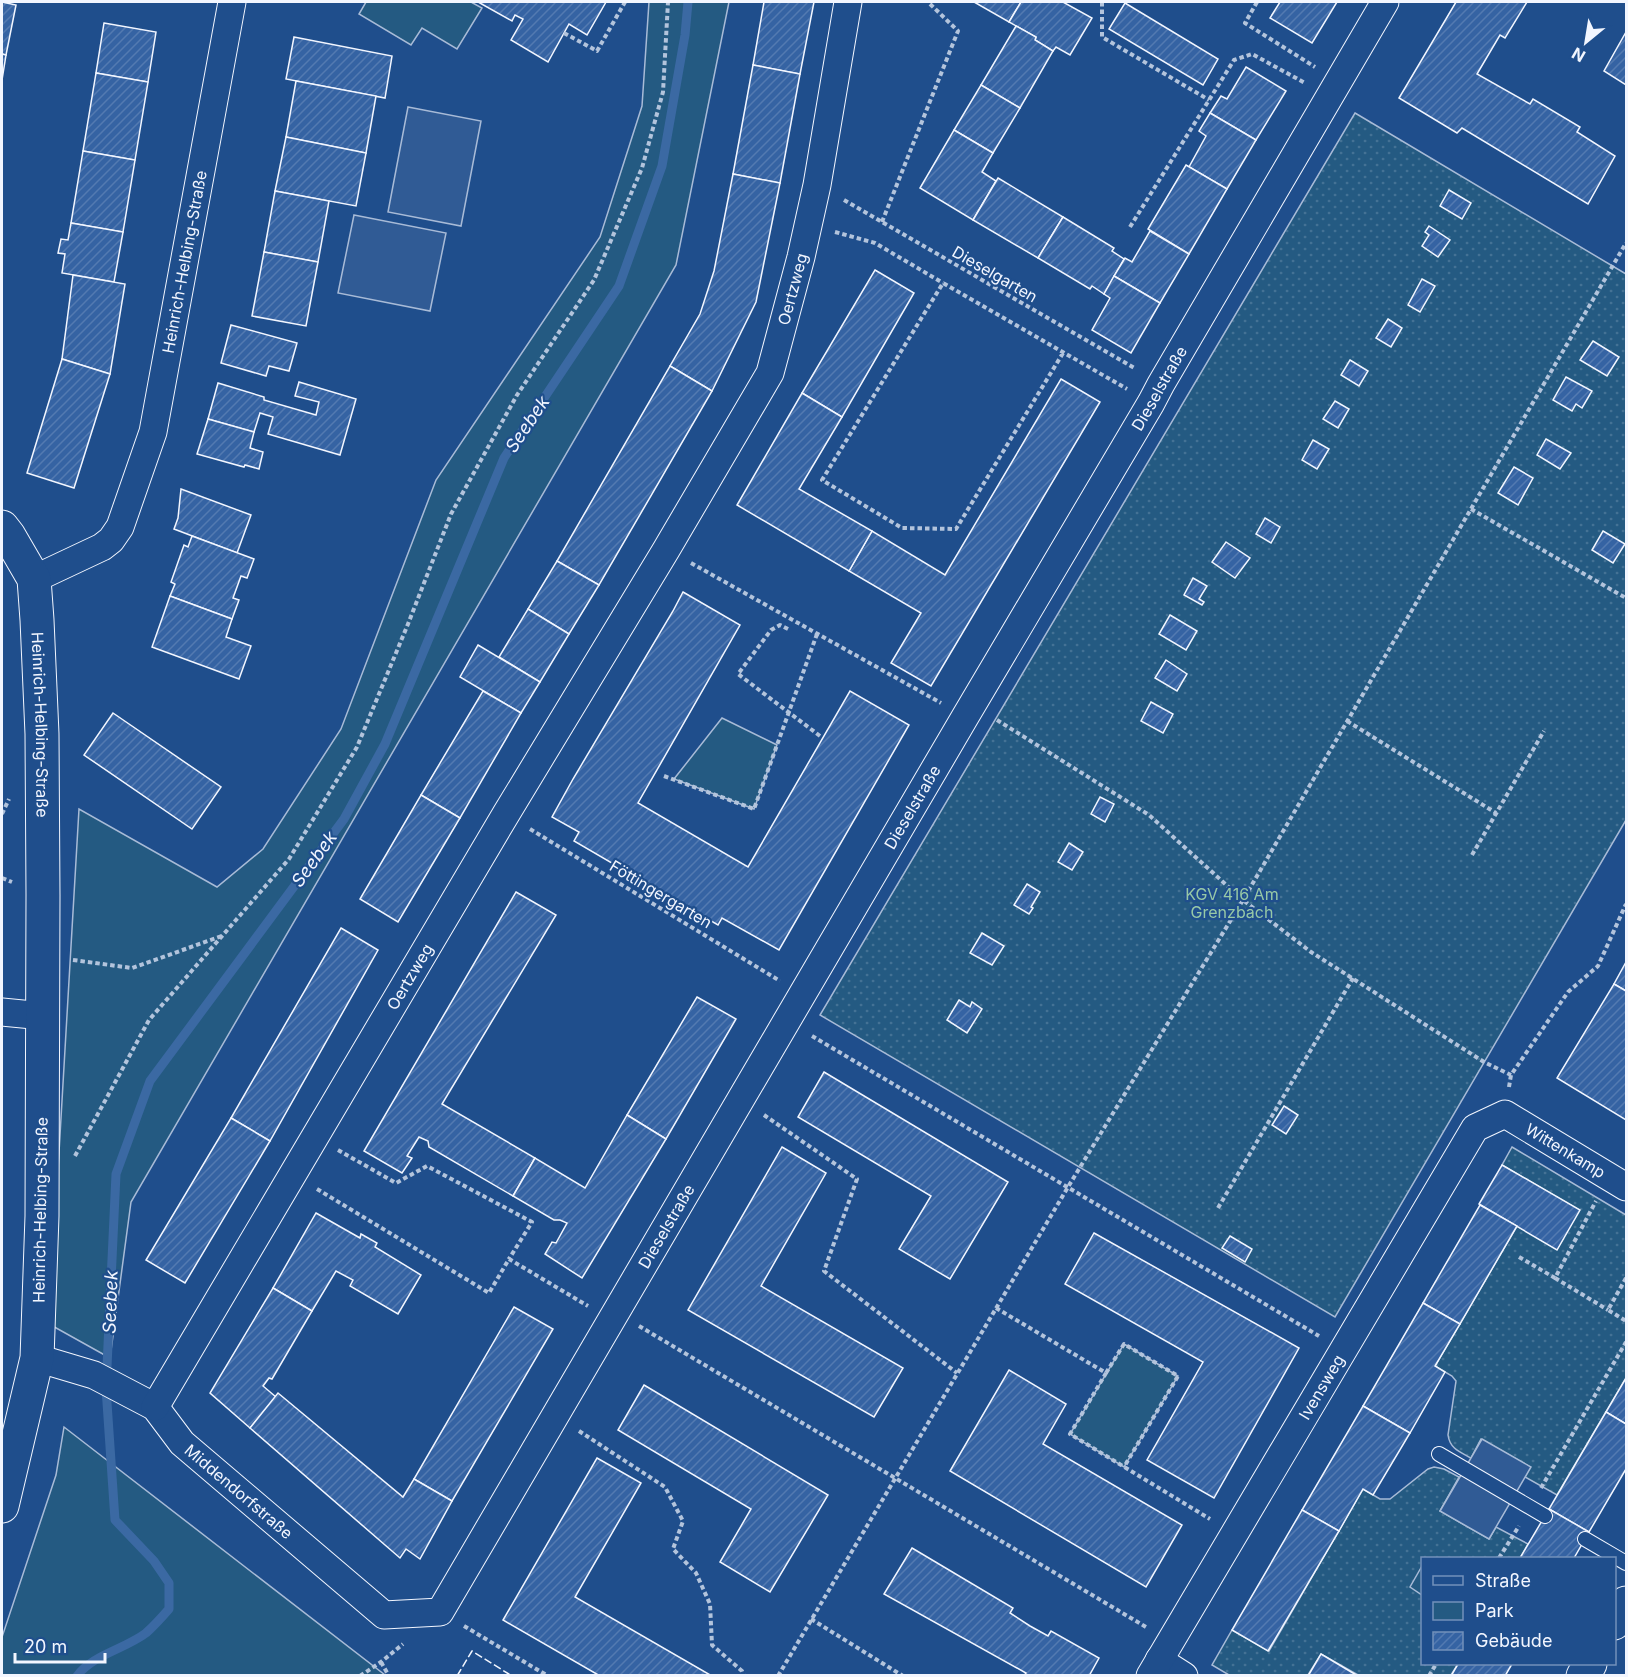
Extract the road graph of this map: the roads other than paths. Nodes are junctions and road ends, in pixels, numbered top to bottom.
1 (232, 2) edge
2 (848, 2) edge
3 (1385, 2) edge
4 (2, 527) edge
5 (34, 579) junction
6 (2, 1012) edge
7 (43, 1016) junction
8 (1506, 1114) joint
9 (1618, 1182) edge
10 (36, 1358) junction
11 (155, 1407) junction
12 (1438, 1454) dead end
13 (2, 1506) edge
14 (1545, 1516) dead end
15 (1585, 1539) dead end
16 (1616, 1557) edge
17 (1626, 1603) edge
18 (440, 1612) joint
19 (1616, 1620) edge
20 (1159, 1659) edge
21 (1184, 1676) edge

1 - 5 street, Heinrich-Helbing-Straße
2 - 11 street, Oertzweg
3 - 18 street, Dieselstraße
4 - 5 street
5 - 7 street, Heinrich-Helbing-Straße
6 - 7 street
7 - 10 street, Heinrich-Helbing-Straße
8 - 9 street, Wittenkamp
8 - 20 street, Ivensweg
10 - 11 street, Middendorfstraße
10 - 13 street, Heinrich-Helbing-Straße
11 - 18 street, Middendorfstraße
12 - 14 lane
15 - 16 lane
17 - 19 street
20 - 21 street

